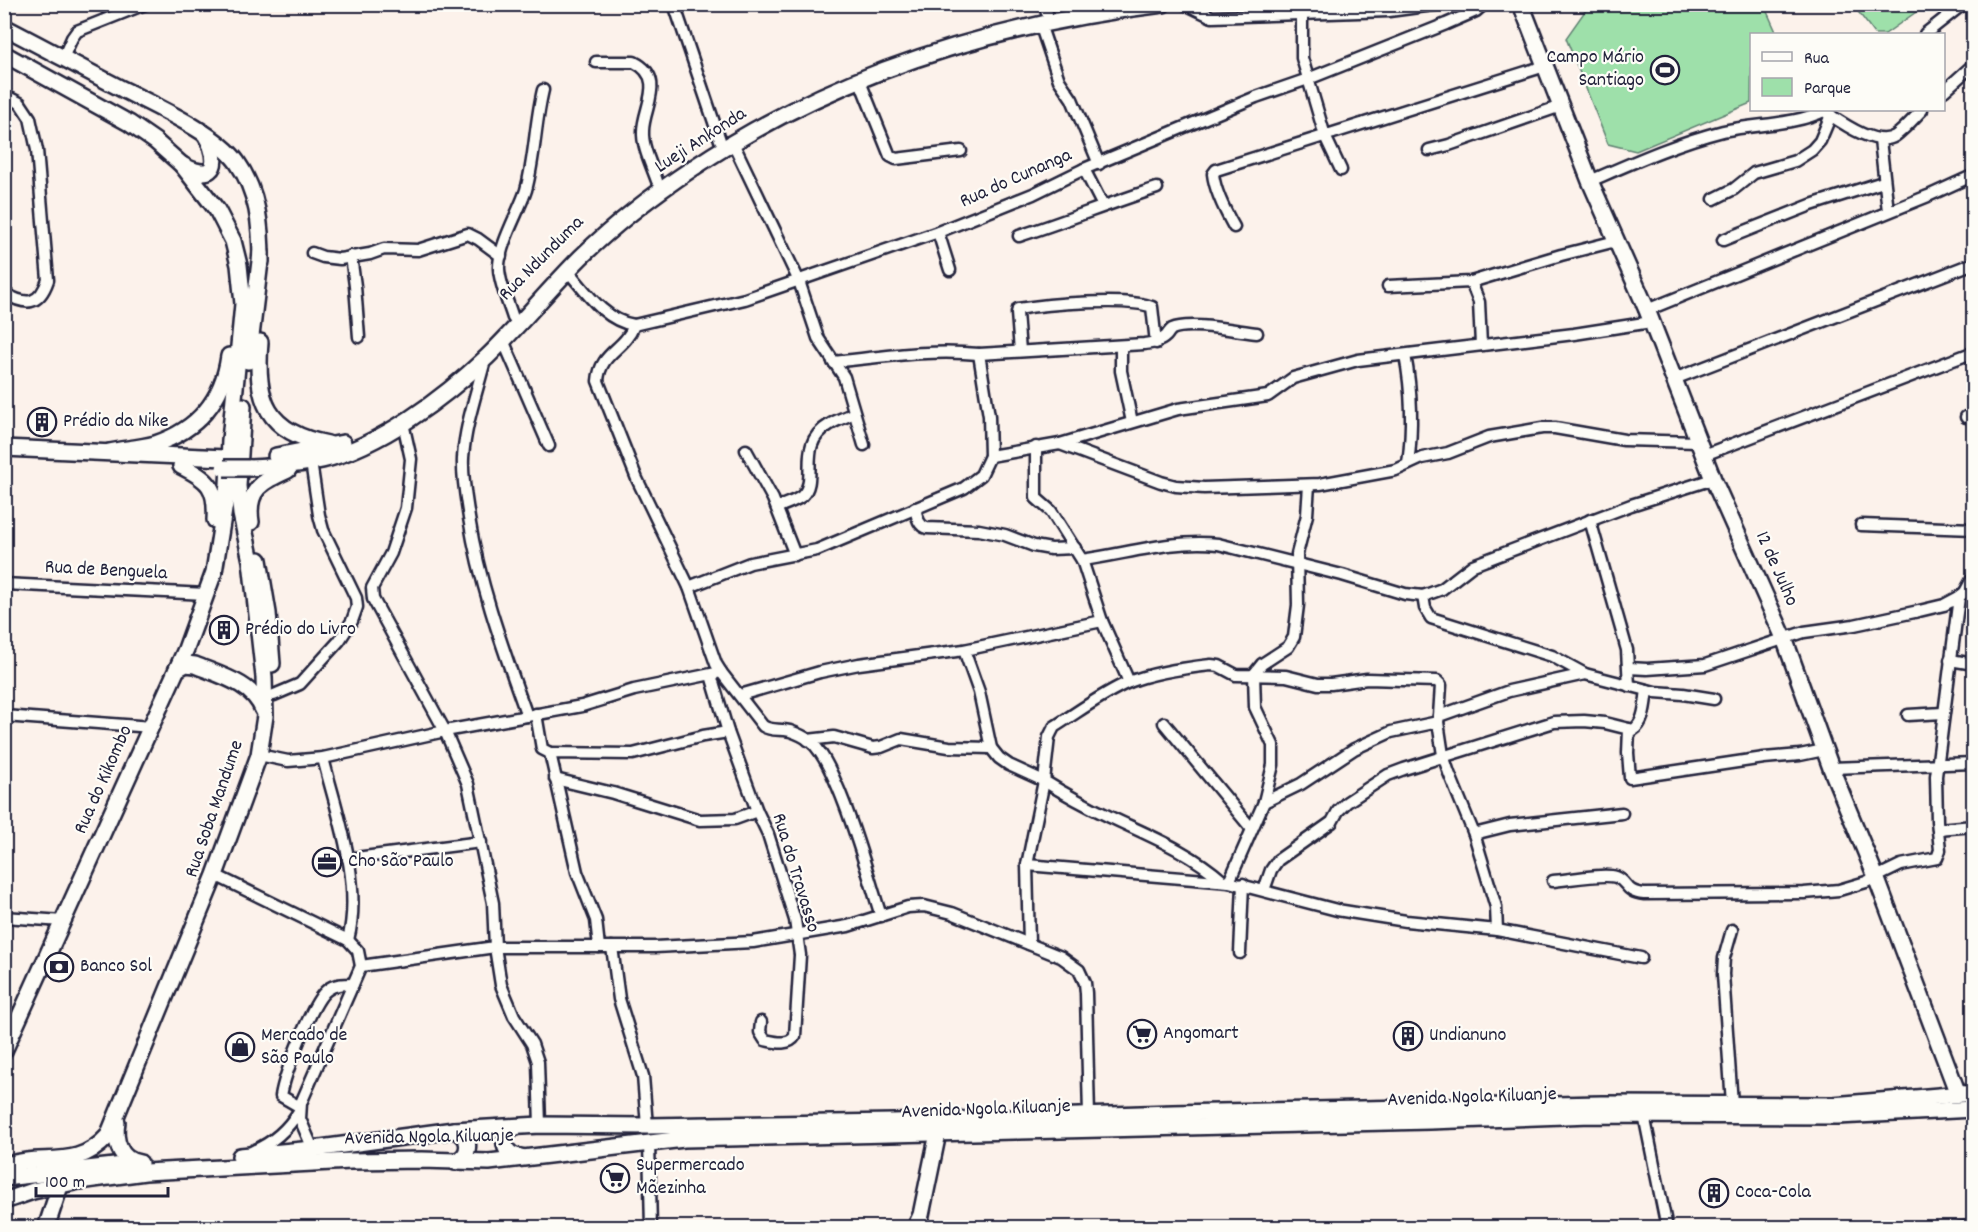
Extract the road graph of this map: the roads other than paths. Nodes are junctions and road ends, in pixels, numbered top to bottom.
1 (145, 4) edge
2 (674, 4) edge
3 (1098, 4) edge
4 (1163, 4) edge
5 (1185, 4) edge
6 (1441, 4) edge
7 (1484, 4) edge
8 (1521, 4) edge
9 (1963, 4) edge
10 (1043, 14) edge
11 (1302, 14) junction
12 (4, 27) edge
13 (1925, 33) edge
14 (4, 54) edge
15 (63, 58) junction
16 (596, 62) dead end
17 (1974, 64) edge
18 (1545, 66) junction
19 (859, 79) junction
20 (1308, 79) junction
21 (543, 90) dead end
22 (1945, 90) edge
23 (4, 95) edge
24 (1561, 106) junction
25 (1921, 111) edge
26 (1827, 112) edge
27 (206, 136) junction
28 (1325, 136) junction
29 (1880, 140) junction
30 (726, 142) junction
31 (1429, 150) dead end
32 (961, 151) dead end
33 (1099, 164) junction
34 (1084, 169) junction
35 (1341, 170) dead end
36 (187, 171) junction
37 (1974, 175) edge
38 (657, 181) junction
39 (1590, 181) junction
40 (1883, 182) junction
41 (1156, 188) dead end
42 (1714, 198) dead end
43 (1103, 206) junction
44 (1888, 211) junction
45 (1234, 227) dead end
46 (938, 232) junction
47 (1019, 236) dead end
48 (1723, 240) dead end
49 (1616, 241) junction
50 (261, 253) junction
51 (312, 253) dead end
52 (351, 256) junction
53 (501, 256) junction
54 (1974, 262) edge
55 (950, 270) dead end
56 (568, 271) junction
57 (799, 281) junction
58 (1471, 282) junction
59 (1388, 286) dead end
60 (4, 294) edge
61 (1649, 316) junction
62 (513, 318) junction
63 (634, 325) junction
64 (1257, 333) dead end
65 (359, 337) dead end
66 (503, 340) junction
67 (1156, 343) junction
68 (1481, 345) junction
69 (1121, 347) junction
70 (1020, 351) junction
71 (1974, 352) edge
72 (979, 354) junction
73 (1405, 355) junction
74 (485, 359) junction
75 (833, 362) junction
76 (1674, 379) junction
77 (854, 413) junction
78 (1131, 422) junction
79 (403, 423) junction
80 (1060, 444) junction
81 (864, 445) dead end
82 (549, 446) dead end
83 (1035, 447) junction
84 (4, 448) edge
85 (1701, 448) junction
86 (337, 450) junction
87 (747, 450) dead end
88 (109, 452) junction
89 (4, 455) edge
90 (990, 456) junction
91 (306, 462) junction
92 (225, 463) junction
93 (249, 464) junction
94 (1408, 464) junction
95 (181, 466) junction
96 (1713, 479) junction
97 (1309, 485) junction
98 (915, 507) junction
99 (777, 508) junction
100 (1590, 519) junction
101 (1861, 525) dead end
102 (1974, 529) edge
103 (1075, 548) junction
104 (795, 555) junction
105 (1082, 560) junction
106 (1297, 565) junction
107 (1974, 576) edge
108 (4, 584) edge
109 (688, 587) junction
110 (206, 594) junction
111 (372, 594) junction
112 (1966, 594) edge
113 (1423, 596) junction
114 (356, 598) junction
115 (1102, 621) junction
116 (1784, 638) junction
117 (188, 644) junction
118 (964, 650) junction
119 (1950, 660) junction
120 (1974, 664) edge
121 (1629, 668) junction
122 (177, 669) junction
123 (268, 673) junction
124 (716, 674) junction
125 (1254, 674) junction
126 (1585, 674) junction
127 (1129, 682) junction
128 (1629, 686) junction
129 (1647, 690) junction
130 (274, 695) junction
131 (740, 695) junction
132 (1714, 699) dead end
133 (1943, 713) junction
134 (1908, 715) dead end
135 (4, 716) edge
136 (265, 716) junction
137 (532, 716) junction
138 (1438, 719) junction
139 (1164, 723) dead end
140 (152, 727) junction
141 (1629, 729) junction
142 (445, 731) junction
143 (728, 732) junction
144 (262, 738) junction
145 (808, 740) junction
146 (991, 748) junction
147 (1824, 750) junction
148 (550, 753) junction
149 (259, 755) junction
150 (1443, 755) junction
151 (323, 758) junction
152 (1974, 763) edge
153 (1937, 765) junction
154 (1831, 768) junction
155 (555, 779) junction
156 (1044, 781) junction
157 (1264, 802) junction
158 (757, 811) junction
159 (1622, 813) dead end
160 (1974, 826) edge
161 (1251, 828) junction
162 (1938, 829) junction
163 (1474, 834) junction
164 (481, 842) junction
165 (348, 859) junction
166 (1027, 865) junction
167 (215, 875) junction
168 (1876, 877) junction
169 (1553, 881) dead end
170 (1226, 882) junction
171 (1243, 884) junction
172 (1264, 890) junction
173 (881, 916) junction
174 (4, 917) edge
175 (63, 921) junction
176 (1497, 930) junction
177 (1732, 930) dead end
178 (799, 936) junction
179 (348, 940) junction
180 (1029, 944) junction
181 (495, 947) junction
182 (599, 947) junction
183 (612, 947) junction
184 (1240, 953) dead end
185 (1641, 958) dead end
186 (362, 966) junction
187 (353, 984) junction
188 (761, 1022) dead end
189 (4, 1052) edge
190 (1966, 1094) edge
191 (1732, 1104) junction
192 (300, 1109) junction
193 (1974, 1109) edge
194 (118, 1113) junction
195 (1644, 1115) junction
196 (1089, 1116) junction
197 (540, 1125) junction
198 (647, 1126) junction
199 (516, 1127) junction
200 (454, 1130) junction
201 (938, 1133) junction
202 (649, 1142) junction
203 (312, 1149) junction
204 (239, 1156) junction
205 (521, 1157) junction
206 (454, 1162) junction
207 (141, 1163) junction
208 (4, 1166) edge
209 (4, 1178) edge
210 (60, 1186) junction
211 (4, 1201) edge
212 (1974, 1226) edge
213 (46, 1227) edge
214 (651, 1227) edge
215 (915, 1227) edge
216 (1668, 1227) edge
217 (1959, 1227) edge

1 - 15 street
2 - 30 street
3 - 10 main road, Rua Ndunduma
4 - 10 main road, Lueji Ankonda
5 - 11 street
6 - 11 street
7 - 20 street, Rua do Cunanga
8 - 18 main road, 12 de Julho
9 - 13 street
10 - 19 main road, Lueji Ankonda
10 - 30 main road, Rua Ndunduma
10 - 33 street
11 - 20 street
12 - 15 main road
14 - 36 main road
15 - 27 main road
16 - 38 street
17 - 22 street
18 - 24 main road, 12 de Julho
18 - 28 street
19 - 30 main road, Lueji Ankonda
19 - 32 street
20 - 28 street
20 - 33 street, Rua do Cunanga
21 - 53 street
23 - 60 street
24 - 31 street
24 - 39 main road, 12 de Julho
25 - 29 street
26 - 29 street
26 - 39 street
26 - 42 street
27 - 36 main road
27 - 50 main road
28 - 35 street
28 - 45 street
29 - 40 street
30 - 38 main road, Rua Ndunduma
30 - 56 main road, Lueji Ankonda
30 - 57 street
33 - 34 street, Rua do Cunanga
34 - 43 street
34 - 46 street, Rua do Cunanga
36 - 88 main road
36 - 110 main road, Rua do Kikombo
37 - 44 street
38 - 62 main road, Rua Ndunduma
39 - 49 main road, 12 de Julho
40 - 44 street
40 - 48 street
41 - 43 street
43 - 47 street
44 - 61 street
46 - 55 street
46 - 57 street, Rua do Cunanga
49 - 58 street
49 - 61 main road, 12 de Julho
50 - 86 main road
50 - 123 main road, Rua Soba Mandume
51 - 52 street
52 - 53 street
52 - 65 street
53 - 62 street
54 - 76 street
56 - 63 street
56 - 66 main road, Lueji Ankonda
57 - 63 street, Rua do Cunanga
57 - 75 street
58 - 59 street
58 - 68 street
61 - 68 street
61 - 76 main road, 12 de Julho
62 - 86 main road, Rua Ndunduma
63 - 109 street, Rua do Travasso
64 - 67 street
66 - 74 main road, Lueji Ankonda
66 - 82 street
67 - 69 street
67 - 70 street
68 - 73 street
69 - 70 street
69 - 78 street
70 - 72 street
71 - 85 street
72 - 75 street
72 - 90 street
73 - 78 street
73 - 94 street
74 - 79 main road, Lueji Ankonda
74 - 137 street
75 - 77 street
76 - 85 main road, 12 de Julho
77 - 81 street
77 - 99 street
78 - 80 street
79 - 86 main road, Lueji Ankonda
79 - 111 street
80 - 83 street
80 - 97 street
83 - 90 street
83 - 103 street
84 - 88 main road, Rua Ndunduma
85 - 94 street
85 - 96 main road, 12 de Julho
86 - 91 main road, Rua Ndunduma
86 - 93 main road, Rua Ndunduma
87 - 99 street
88 - 92 main road, Rua Ndunduma
89 - 95 main road, Rua Ndunduma
90 - 98 street
91 - 93 main road, Rua Ndunduma
91 - 114 street
91 - 123 main road
92 - 93 main road, Rua Ndunduma, bridge
92 - 95 main road, Rua Ndunduma
94 - 97 street
95 - 110 main road
96 - 100 street
96 - 116 main road, 12 de Julho
97 - 106 street
98 - 103 street
98 - 104 street
99 - 104 street
100 - 113 street
100 - 121 street
101 - 102 street
103 - 105 street
104 - 109 street
105 - 106 street
105 - 115 street
106 - 113 street
106 - 125 street
107 - 112 street
108 - 110 street, Rua de Benguela
109 - 124 street, Rua do Travasso
110 - 117 main road, Rua do Kikombo
111 - 114 street
111 - 142 street
112 - 116 street
112 - 119 street
113 - 126 street
114 - 130 street
115 - 118 street
115 - 127 street
116 - 121 street
116 - 147 main road, 12 de Julho
117 - 122 main road, Rua do Kikombo
117 - 123 main road
118 - 131 street
118 - 146 street
119 - 120 street
119 - 133 street
121 - 128 street
122 - 136 main road
122 - 140 main road, Rua do Kikombo
123 - 130 main road
123 - 136 main road, Rua Soba Mandume
124 - 131 street
124 - 137 street
124 - 143 street, Rua do Travasso
125 - 127 street
125 - 138 street
125 - 157 street
126 - 128 street
126 - 138 street
127 - 156 street
128 - 129 street
129 - 132 street
129 - 141 street
130 - 144 main road
131 - 145 street
133 - 134 street
133 - 153 street
135 - 140 street
136 - 144 main road, Rua Soba Mandume
137 - 142 street
137 - 148 street
138 - 150 street
138 - 157 street
139 - 161 street
140 - 175 main road, Rua do Kikombo
141 - 147 street
141 - 150 street
142 - 151 street
142 - 164 street
143 - 148 street
143 - 158 street, Rua do Travasso
144 - 149 main road, Rua Soba Mandume
145 - 146 street
145 - 173 street
146 - 156 street
147 - 154 main road, 12 de Julho
148 - 155 street
149 - 151 street
149 - 167 main road, Rua Soba Mandume
150 - 163 street
150 - 172 street
151 - 165 street
152 - 153 street
153 - 154 street
153 - 162 street
154 - 168 main road, 12 de Julho
155 - 158 street
155 - 182 street
156 - 166 street
156 - 170 street
157 - 161 street
158 - 178 street, Rua do Travasso
159 - 163 street
160 - 162 street
161 - 170 street
162 - 168 street
163 - 176 street
164 - 165 street
164 - 181 street
165 - 179 street
166 - 170 street
166 - 180 street
167 - 179 street
167 - 194 main road, Rua Soba Mandume
168 - 169 street
168 - 190 main road, 12 de Julho
170 - 171 street
171 - 172 street
171 - 184 street
172 - 176 street
173 - 178 street
173 - 180 street
174 - 175 street
175 - 189 main road, Rua do Kikombo
176 - 185 street
177 - 191 street
178 - 183 street
178 - 188 street, Rua do Travasso
179 - 186 street
180 - 196 street
181 - 182 street
181 - 186 street
181 - 197 street
182 - 183 street
183 - 198 street
186 - 187 street
187 - 192 street
187 - 192 street
190 - 191 main road, Avenida Ngola Kiluanje
191 - 196 main road, Avenida Ngola Kiluanje
192 - 203 street
192 - 204 street
193 - 195 main road, Avenida Ngola Kiluanje
194 - 207 main road
194 - 208 main road, Rua Soba Mandume
195 - 201 main road, Avenida Ngola Kiluanje
195 - 216 street
196 - 198 main road, Avenida Ngola Kiluanje
197 - 198 main road, Avenida Ngola Kiluanje
197 - 199 main road, Avenida Ngola Kiluanje
199 - 200 main road, Avenida Ngola Kiluanje
199 - 205 main road
200 - 203 main road, Avenida Ngola Kiluanje
200 - 206 main road
201 - 202 main road, Avenida Ngola Kiluanje
201 - 215 main road
202 - 205 main road, Avenida Ngola Kiluanje
202 - 214 street
203 - 204 main road, Avenida Ngola Kiluanje
204 - 207 main road, Avenida Ngola Kiluanje
205 - 206 main road, Avenida Ngola Kiluanje
206 - 210 main road, Avenida Ngola Kiluanje
207 - 209 main road, Avenida Ngola Kiluanje
210 - 211 main road, Avenida Ngola Kiluanje
210 - 213 main road
212 - 217 street

